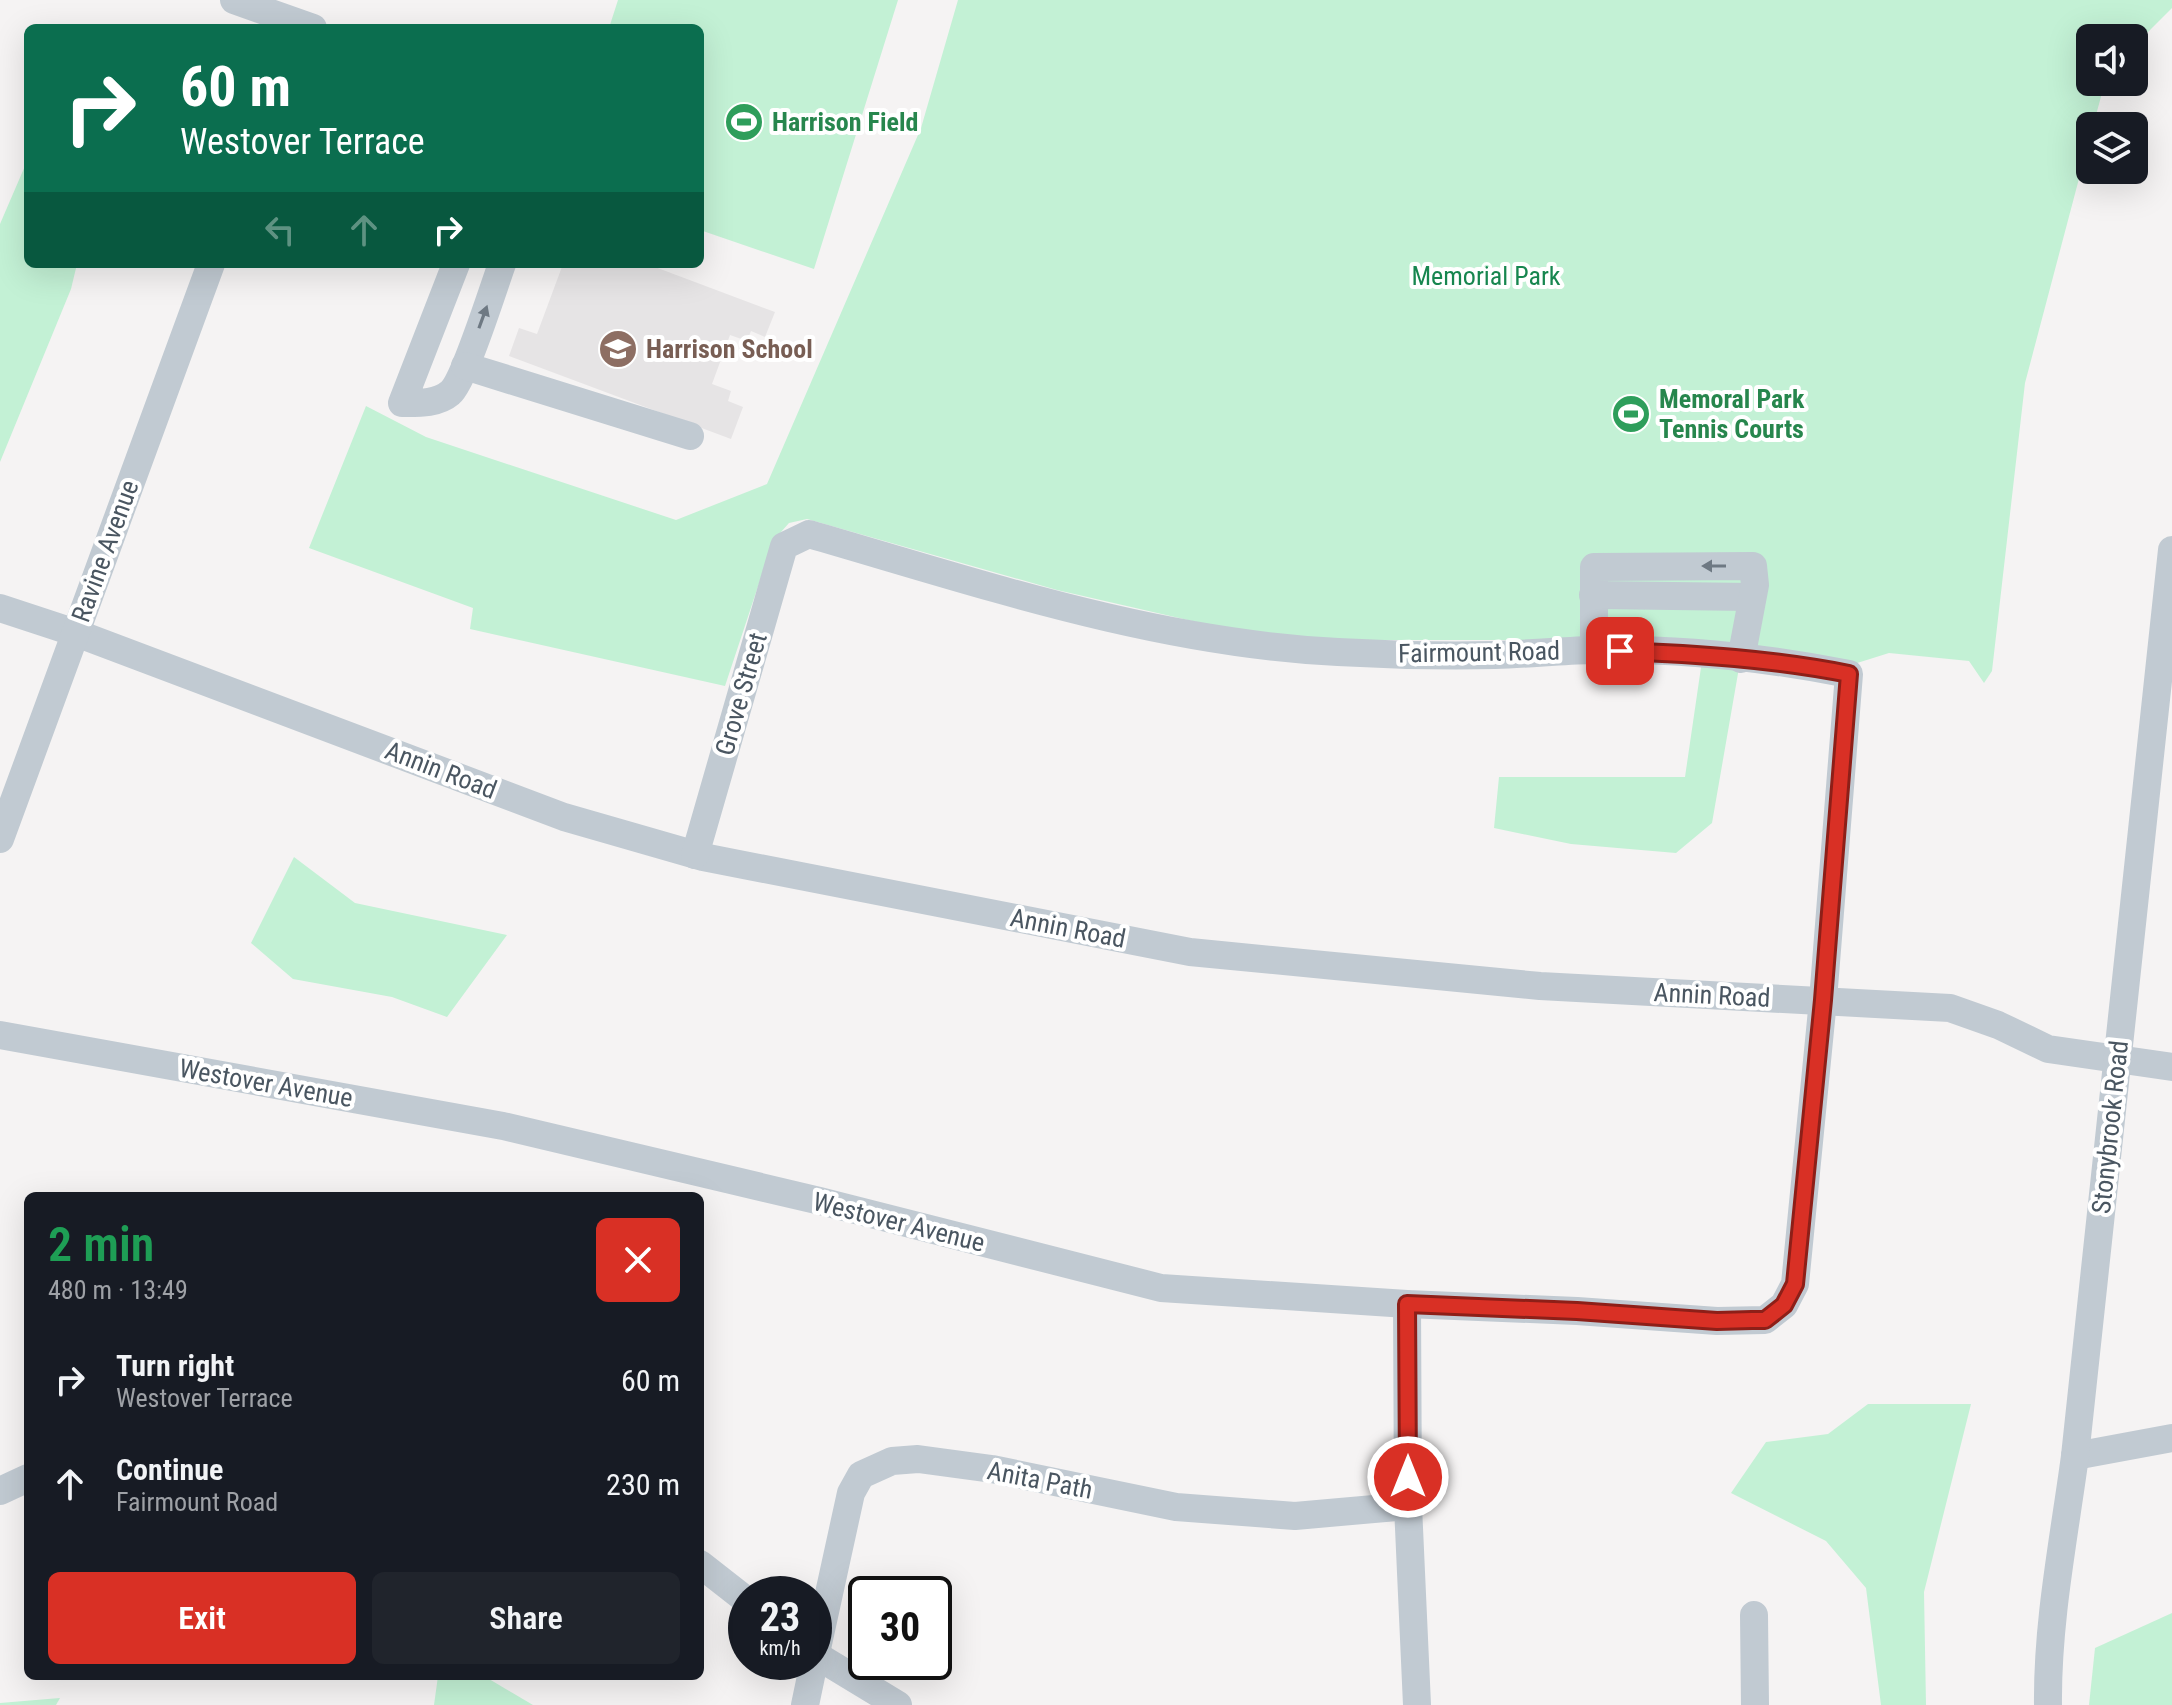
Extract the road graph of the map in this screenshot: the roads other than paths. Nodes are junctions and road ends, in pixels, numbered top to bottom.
1 (234, 0) edge
2 (304, 20) edge
3 (210, 268) edge
4 (454, 268) edge
5 (501, 268) edge
6 (465, 366) junction
7 (690, 436) dead end
8 (796, 538) joint
9 (2172, 550) edge
10 (0, 608) edge
11 (76, 633) junction
12 (1594, 650) junction
13 (1741, 659) junction
14 (0, 839) edge
15 (695, 855) junction
16 (1823, 1000) junction
17 (0, 1035) edge
18 (2117, 1059) junction
19 (2172, 1067) edge
20 (1407, 1304) junction
21 (2172, 1438) edge
22 (2075, 1456) junction
23 (24, 1480) edge
24 (0, 1491) edge
25 (1408, 1506) junction
26 (704, 1567) edge
27 (832, 1578) edge
28 (728, 1586) edge
29 (1754, 1615) dead end
30 (832, 1668) edge
31 (810, 1680) edge
32 (805, 1705) edge
33 (898, 1705) edge
34 (1417, 1705) edge
35 (1755, 1705) edge
36 (2048, 1705) edge

1 - 2 street
3 - 11 street, Ravine Avenue
4 - 6 street
6 -> 5 street
6 - 7 street
8 - 12 street, Fairmount Road
8 - 15 street, Grove Street
9 - 18 street, Stonybrook Road
10 - 11 street, Annin Road
11 - 14 street, Ravine Avenue
11 - 15 street, Annin Road
12 - 13 street, Fairmount Road
13 -> 12 street
13 - 16 street, Fairmount Road
15 - 16 street, Annin Road
16 - 18 street, Annin Road
16 - 20 street, Westover Avenue
17 - 20 street, Westover Avenue
18 - 19 street, Annin Road
18 - 22 street, Stonybrook Road
20 - 25 street
21 - 22 street
22 - 36 street, Stonybrook Road
23 - 24 street
25 - 27 street, Anita Path
25 - 34 street
26 - 28 street
29 - 35 street
30 - 33 street
31 - 32 street, Anita Path

